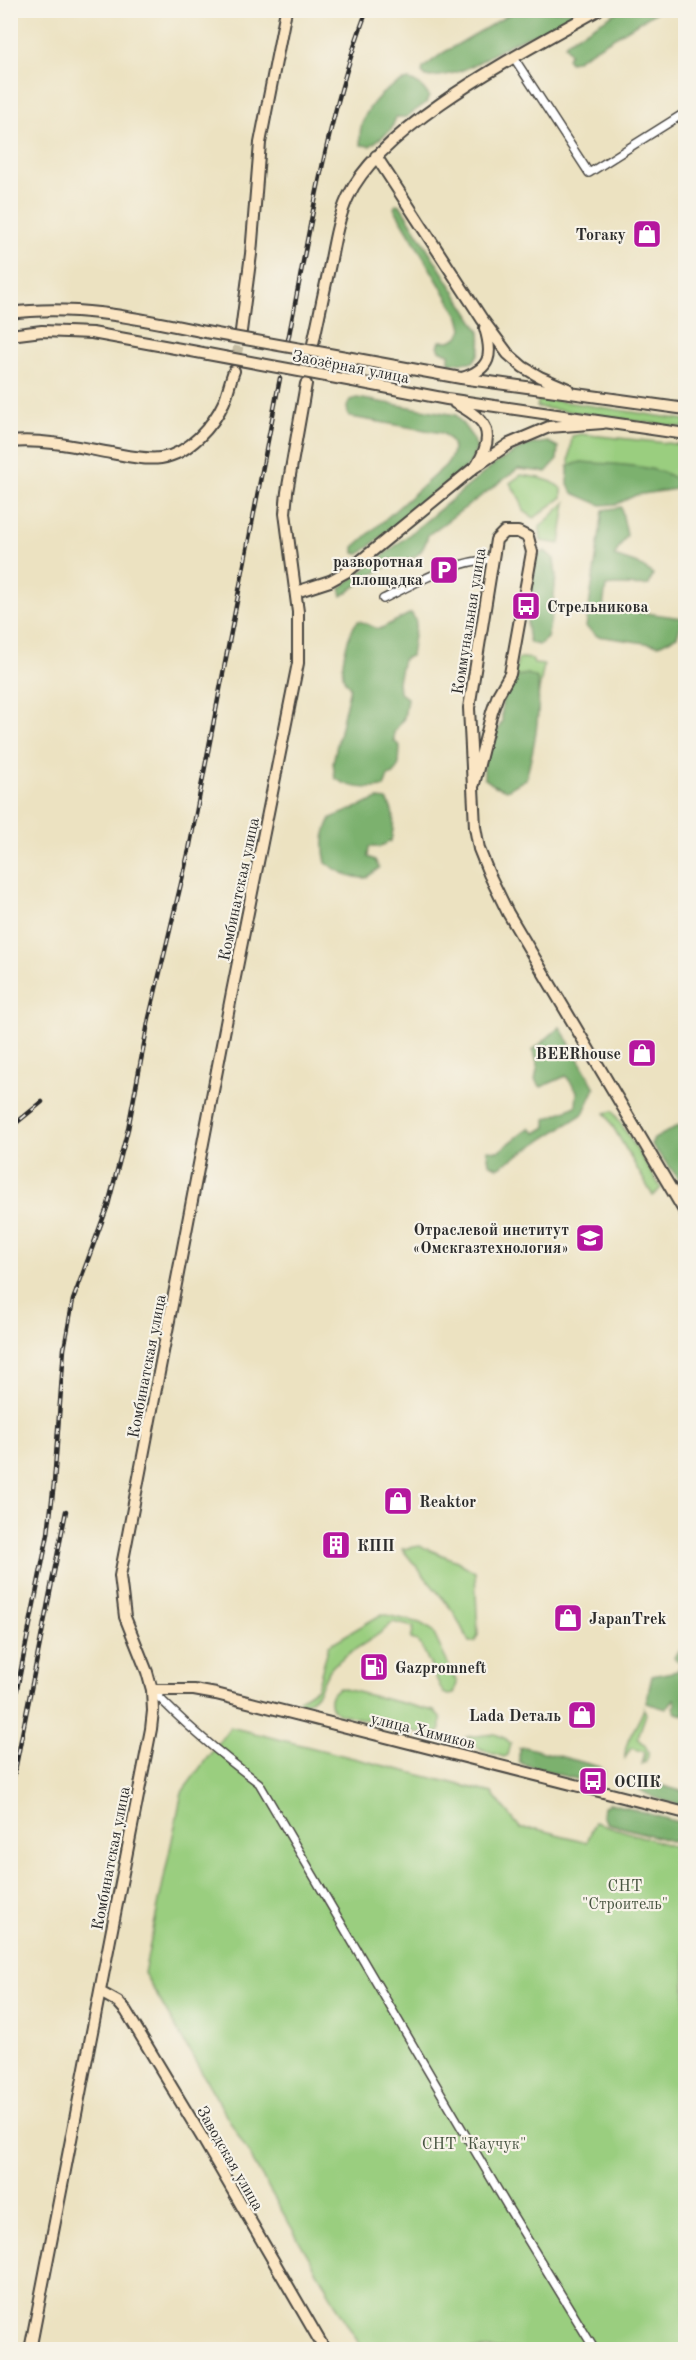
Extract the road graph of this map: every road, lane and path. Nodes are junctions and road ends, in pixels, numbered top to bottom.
1 (286, 10) edge
2 (598, 10) edge
3 (514, 58) junction
4 (686, 111) edge
5 (376, 156) junction
6 (10, 313) edge
7 (482, 319) junction
8 (241, 331) tunnel mouth
9 (10, 335) edge
10 (314, 344) tunnel mouth
11 (234, 371) tunnel mouth
12 (461, 378) junction
13 (306, 384) tunnel mouth
14 (591, 397) junction
15 (447, 399) junction
16 (686, 409) edge
17 (603, 423) junction
18 (686, 434) edge
19 (10, 442) edge
20 (476, 467) junction
21 (493, 559) junction
22 (296, 592) junction
23 (383, 599) dead end
24 (474, 784) junction
25 (686, 1214) edge
26 (152, 1690) junction
27 (686, 1813) edge
28 (100, 1992) junction
29 (30, 2349) edge
30 (325, 2349) edge
31 (594, 2349) edge

1 - 8 main road
2 - 3 main road
3 - 4 street
3 - 5 main road
5 - 7 main road
5 - 10 main road
6 - 12 main road, Заозёрная улица, bridge
7 - 12 main road
7 - 14 main road
9 - 15 main road, Заозёрная улица, bridge
11 - 19 main road
12 - 14 main road, Заозёрная улица
13 - 22 main road, Комбинатская улица
14 - 16 main road, Заозёрная улица
15 - 17 main road, Заозёрная улица
15 - 20 main road
17 - 18 main road, Заозёрная улица
17 - 20 main road
20 - 22 main road
21 - 23 street
21 - 24 main road, Коммунальная улица
21 - 24 main road, Коммунальная улица
22 - 26 main road, Комбинатская улица
24 - 25 main road, Коммунальная улица
26 - 27 main road, улица Химиков
26 - 28 main road, Комбинатская улица
26 - 31 street
28 - 29 main road, Комбинатская улица
28 - 30 main road, Заводская улица

